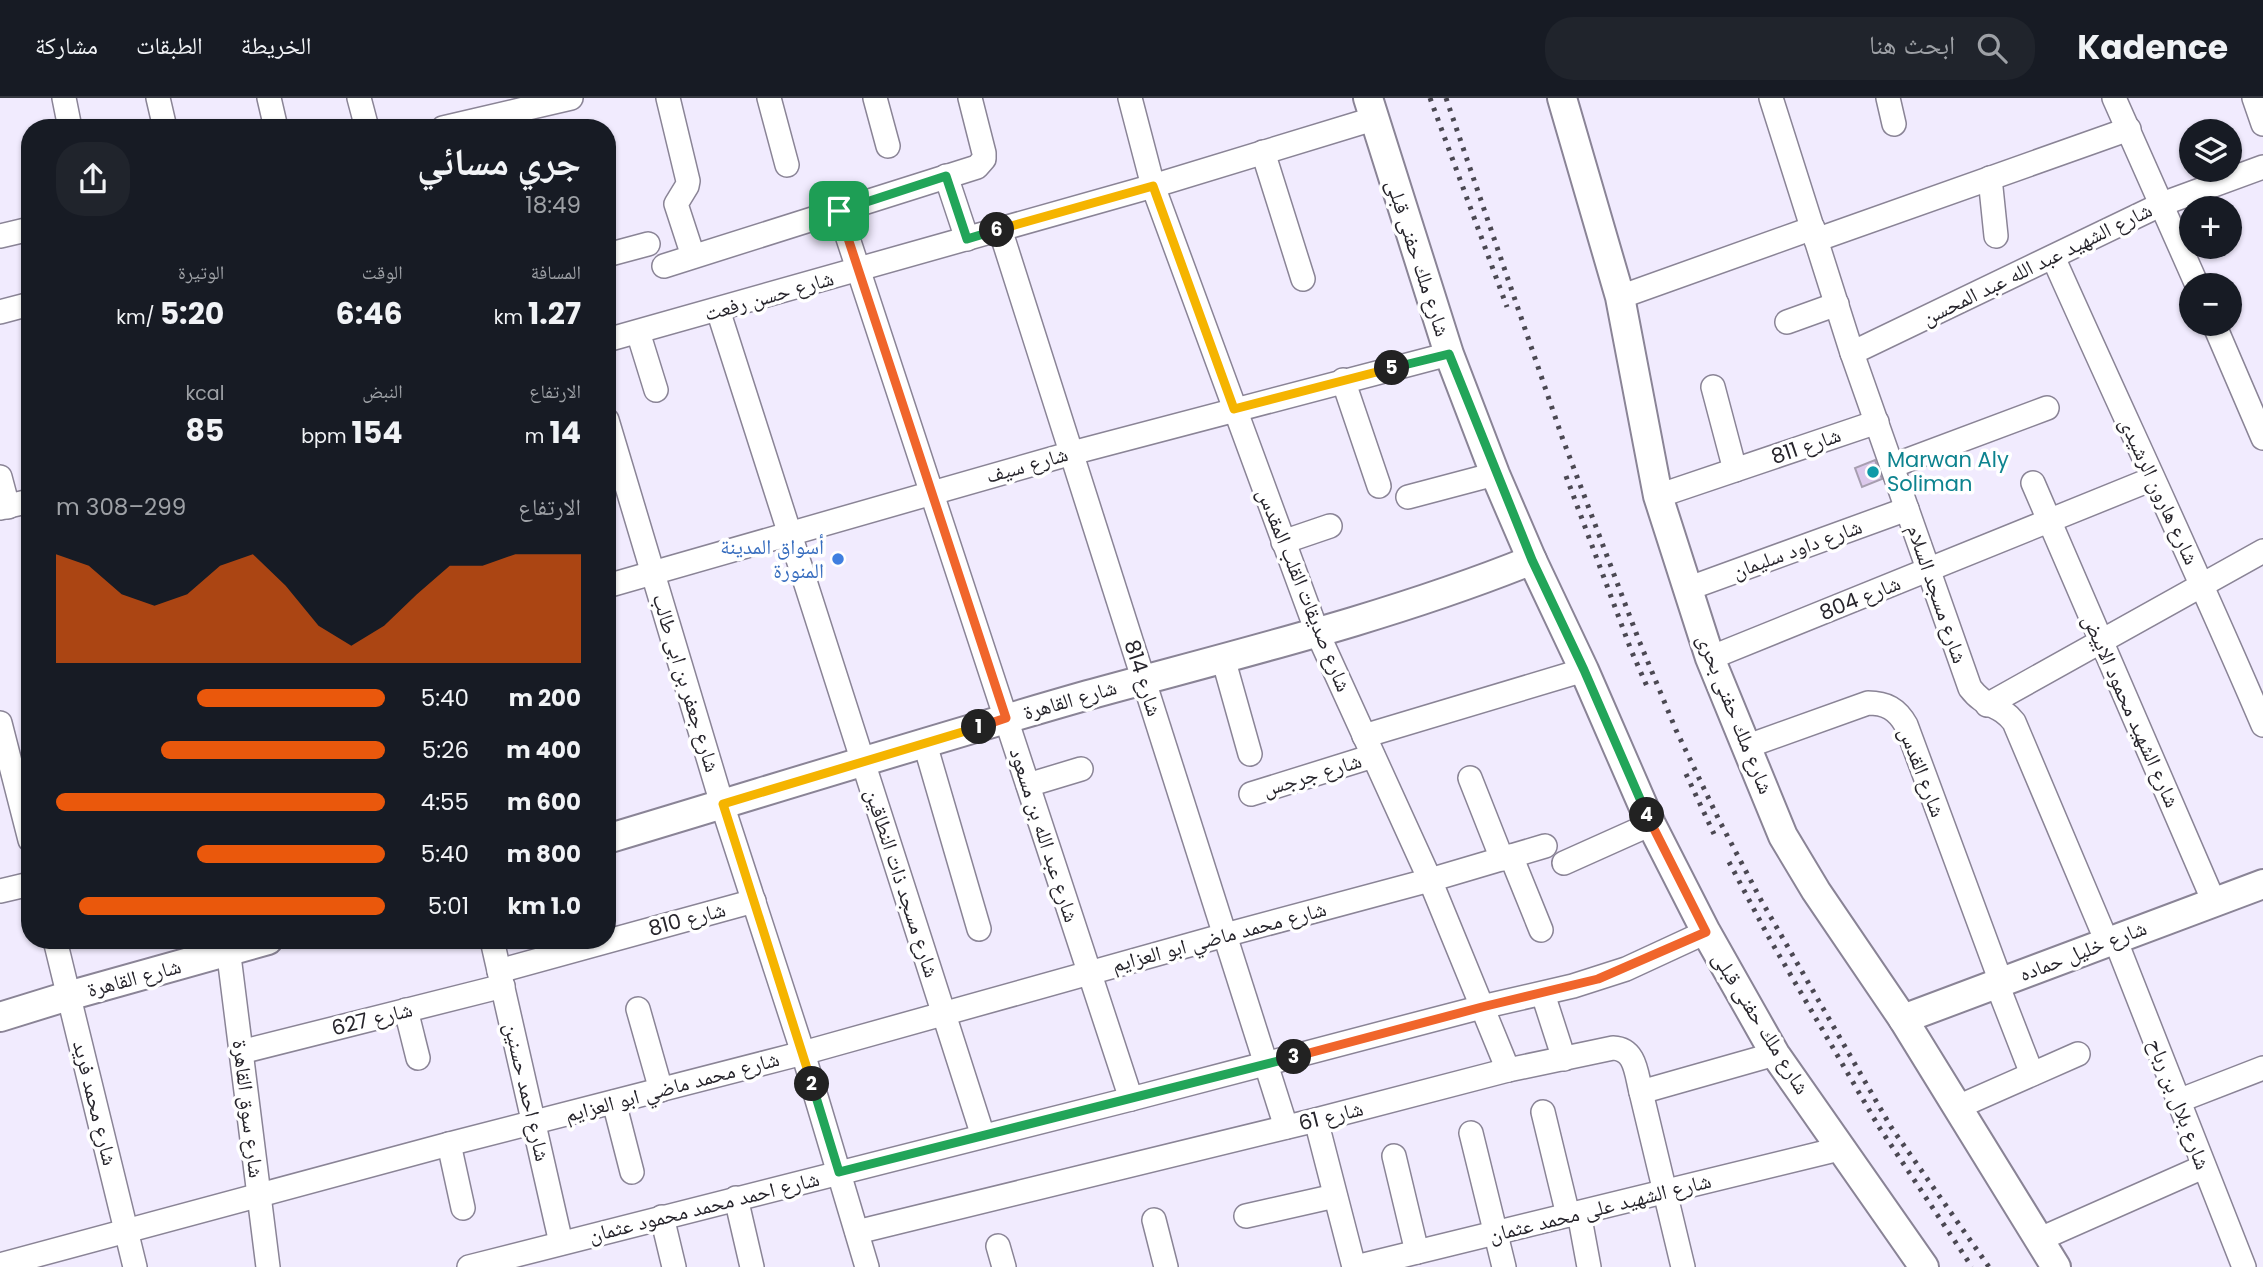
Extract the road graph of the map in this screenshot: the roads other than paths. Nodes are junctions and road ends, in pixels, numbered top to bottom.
1 (64, 98) edge
2 (158, 98) edge
3 (269, 98) edge
4 (359, 98) edge
5 (570, 98) edge
6 (668, 98) edge
7 (769, 98) edge
8 (875, 98) edge
9 (970, 98) edge
10 (1130, 98) edge
11 (1562, 98) edge
12 (1771, 98) edge
13 (1888, 98) edge
14 (2114, 98) edge
15 (2254, 98) edge
16 (1370, 108) edge
17 (523, 112) edge
18 (69, 119) edge
19 (164, 119) edge
20 (274, 119) edge
21 (365, 119) edge
22 (488, 119) edge
23 (1894, 124) dead end
24 (2263, 124) edge
25 (2129, 129) junction
26 (888, 146) dead end
27 (1263, 152) junction
28 (787, 165) dead end
29 (2263, 167) edge
30 (946, 176) junction
31 (1990, 178) junction
32 (1153, 186) junction
33 (2162, 204) junction
34 (839, 211) junction
35 (1000, 229) junction
36 (21, 231) edge
37 (1815, 234) junction
38 (0, 236) edge
39 (1996, 236) dead end
40 (967, 239) junction
41 (648, 244) dead end
42 (616, 253) edge
43 (693, 256) junction
44 (2053, 257) junction
45 (664, 266) dead end
46 (859, 270) junction
47 (2192, 273) edge
48 (1303, 279) dead end
49 (1620, 297) junction
50 (1837, 304) junction
51 (21, 306) edge
52 (718, 310) junction
53 (0, 312) edge
54 (1787, 322) dead end
55 (638, 332) junction
56 (2219, 336) edge
57 (616, 338) edge
58 (1852, 353) junction
59 (1449, 354) junction
60 (1343, 380) junction
61 (1713, 387) dead end
62 (656, 390) dead end
63 (2047, 408) dead end
64 (1234, 409) junction
65 (1877, 422) junction
66 (2263, 438) edge
67 (616, 449) edge
68 (1072, 453) junction
69 (1892, 466) junction
70 (1735, 470) junction
71 (1495, 474) junction
72 (0, 477) edge
73 (2152, 479) junction
74 (2033, 482) dead end
75 (1379, 486) dead end
76 (931, 492) junction
77 (1658, 496) junction
78 (1408, 497) dead end
79 (21, 503) edge
80 (4, 508) edge
81 (1907, 509) junction
82 (2048, 520) junction
83 (1330, 526) dead end
84 (789, 533) junction
85 (1283, 542) junction
86 (2263, 551) edge
87 (1532, 560) junction
88 (1929, 570) junction
89 (653, 572) junction
90 (616, 583) edge
91 (2203, 584) junction
92 (1687, 589) junction
93 (1317, 632) junction
94 (2100, 641) junction
95 (1223, 658) junction
96 (1710, 658) junction
97 (1584, 670) junction
98 (1144, 680) junction
99 (1987, 705) junction
100 (1006, 718) junction
101 (0, 723) edge
102 (2263, 725) edge
103 (925, 744) junction
104 (1369, 746) junction
105 (1748, 746) junction
106 (1250, 754) dead end
107 (863, 762) junction
108 (14, 766) edge
109 (1081, 769) dead end
110 (1470, 778) dead end
111 (1028, 786) junction
112 (1251, 794) dead end
113 (21, 798) edge
114 (723, 804) junction
115 (1651, 824) junction
116 (616, 836) edge
117 (1545, 846) dead end
118 (1507, 857) junction
119 (1564, 863) dead end
120 (1430, 880) junction
121 (2263, 884) edge
122 (21, 886) edge
123 (0, 891) edge
124 (754, 901) junction
125 (2214, 902) junction
126 (979, 929) dead end
127 (1541, 930) dead end
128 (1706, 932) junction
129 (1225, 934) junction
130 (2111, 941) junction
131 (616, 943) edge
132 (57, 949) edge
133 (218, 949) edge
134 (228, 949) edge
135 (494, 949) edge
136 (596, 949) edge
137 (1089, 972) junction
138 (501, 978) junction
139 (1999, 983) junction
140 (1543, 994) junction
141 (68, 996) junction
142 (1482, 1007) junction
143 (638, 1009) dead end
144 (406, 1010) junction
145 (943, 1013) junction
146 (0, 1017) edge
147 (1903, 1019) junction
148 (241, 1052) junction
149 (803, 1053) junction
150 (1775, 1054) junction
151 (2078, 1054) dead end
152 (418, 1058) dead end
153 (1564, 1059) junction
154 (1266, 1065) junction
155 (2263, 1068) edge
156 (1508, 1070) junction
157 (2032, 1074) junction
158 (661, 1090) junction
159 (1641, 1092) junction
160 (1131, 1099) junction
161 (2178, 1101) junction
162 (614, 1102) junction
163 (1958, 1107) junction
164 (1543, 1112) dead end
165 (1316, 1120) junction
166 (534, 1123) junction
167 (1286, 1126) junction
168 (1471, 1133) dead end
169 (983, 1136) junction
170 (449, 1144) junction
171 (1843, 1148) junction
172 (1394, 1156) dead end
173 (2203, 1167) junction
174 (632, 1171) dead end
175 (839, 1172) junction
176 (1667, 1191) junction
177 (259, 1195) junction
178 (1335, 1196) junction
179 (736, 1198) junction
180 (463, 1208) dead end
181 (1574, 1214) junction
182 (1246, 1216) dead end
183 (662, 1217) junction
184 (1154, 1220) dead end
185 (126, 1230) junction
186 (857, 1232) junction
187 (1496, 1233) junction
188 (2038, 1240) junction
189 (558, 1252) edge
190 (1417, 1252) junction
191 (1444, 1256) edge
192 (0, 1265) edge
193 (135, 1267) edge
194 (268, 1267) edge
195 (469, 1267) edge
196 (674, 1267) edge
197 (752, 1267) edge
198 (867, 1267) edge
199 (1166, 1267) edge
200 (1355, 1267) edge
201 (1504, 1267) edge
202 (1589, 1267) edge
203 (1683, 1267) edge
204 (1924, 1267) edge
205 (2056, 1267) edge
206 (2244, 1267) edge

1 - 18 street
2 - 19 street
3 - 20 street
4 - 21 street
5 - 17 street
6 - 43 street
7 - 28 street
8 - 26 street
9 - 30 street
10 - 32 street, شارع صديقات القلب المقدس
11 - 49 street, شارع ملك حفنى بحرى
12 - 37 street, شارع مسجد السلام
13 - 23 street
14 - 25 street
15 - 24 street
16 - 27 street, شارع حسن رفعت
16 - 59 street, شارع ملك حفنى قبلى
17 - 22 street
25 - 31 street
25 - 33 street
27 - 32 street, شارع حسن رفعت
27 - 48 street
29 - 33 street, شارع الشهيد عبد الله عبد المحسن
30 - 34 street
30 - 40 street
31 - 37 street
31 - 39 street
32 - 35 street, شارع حسن رفعت
32 - 64 street, شارع صديقات القلب المقدس
33 - 44 street, شارع الشهيد عبد الله عبد المحسن
33 - 47 street
34 - 43 street
34 - 46 street, شارع عبد الله بن مسعود
35 - 40 street, شارع حسن رفعت
35 - 68 street, شارع 814
36 - 38 street
37 - 49 street
37 - 50 street, شارع مسجد السلام
40 - 46 street, شارع حسن رفعت
41 - 42 street
43 - 45 street
44 - 58 street, شارع الشهيد عبد الله عبد المحسن
44 - 73 street, شارع هارون الرشيدى
46 - 52 street, شارع حسن رفعت
46 - 76 street, شارع عبد الله بن مسعود
49 - 77 street, شارع ملك حفنى بحرى
50 - 54 street
50 - 58 street, شارع مسجد السلام
51 - 53 street
52 - 55 street, شارع حسن رفعت
52 - 84 street, شارع مسجد ذات النطاقين
55 - 57 street, شارع حسن رفعت
55 - 62 street
56 - 66 street
58 - 65 street, شارع مسجد السلام
59 - 60 street, شارع سيف
59 - 71 street, شارع ملك حفنى قبلى
60 - 64 street, شارع سيف
60 - 75 street
61 - 70 street
63 - 69 street
64 - 68 street, شارع سيف
64 - 85 street, شارع صديقات القلب المقدس
65 - 69 street, شارع مسجد السلام
65 - 70 street, شارع 811
67 - 89 street, شارع جعفر بن ابى طالب
68 - 76 street, شارع سيف
68 - 98 street, شارع 814
69 - 81 street, شارع مسجد السلام
70 - 77 street, شارع 811
71 - 78 street
71 - 87 street, شارع ملك حفنى قبلى
72 - 80 street
73 - 82 street, شارع 804
73 - 91 street, شارع هارون الرشيدى
74 - 82 street
76 - 84 street, شارع سيف
76 - 100 street, شارع عبد الله بن مسعود
77 - 92 street, شارع ملك حفنى بحرى
79 - 80 street
81 - 88 street, شارع مسجد السلام
81 - 92 street, شارع داود سليمان
82 - 88 street, شارع 804
82 - 94 street, شارع الشهيد محمود الابيض
83 - 85 street
84 - 89 street, شارع سيف
84 - 107 street, شارع مسجد ذات النطاقين
85 - 93 street, شارع صديقات القلب المقدس
86 - 91 street
87 - 93 street, شارع القاهرة
87 - 97 street, شارع ملك حفنى قبلى
88 - 96 street, شارع 804
88 - 99 street, شارع مسجد السلام
89 - 90 street, شارع سيف
89 - 114 street, شارع جعفر بن ابى طالب
91 - 94 street
91 - 102 street, شارع هارون الرشيدى
92 - 96 street, شارع ملك حفنى بحرى
93 - 95 street, شارع القاهرة
93 - 104 street, شارع صديقات القلب المقدس
94 - 99 street
94 - 125 street, شارع الشهيد محمود الابيض
95 - 98 street, شارع القاهرة
95 - 106 street
96 - 105 street, شارع ملك حفنى بحرى
97 - 104 street, شارع جرجس
97 - 115 street, شارع ملك حفنى قبلى
98 - 100 street, شارع القاهرة
98 - 129 street, شارع 814
99 - 130 street, شارع مسجد السلام
100 - 103 street, شارع القاهرة
100 - 111 street, شارع عبد الله بن مسعود
101 - 108 street
103 - 107 street, شارع القاهرة
103 - 126 street
104 - 112 street, شارع جرجس
104 - 120 street, شارع صديقات القلب المقدس
105 - 139 street, شارع القدس
105 - 147 street, شارع ملك حفنى بحرى
107 - 114 street, شارع القاهرة
107 - 145 street, شارع مسجد ذات النطاقين
108 - 113 street
109 - 111 street
110 - 118 street
111 - 137 street, شارع عبد الله بن مسعود
114 - 116 street, شارع القاهرة
114 - 124 street, شارع جعفر بن ابى طالب
115 - 119 street
115 - 128 street, شارع ملك حفنى قبلى
117 - 118 street, شارع محمد ماضي ابو العزايم
118 - 120 street, شارع محمد ماضي ابو العزايم
118 - 127 street
120 - 129 street, شارع محمد ماضي ابو العزايم
120 - 142 street, شارع صديقات القلب المقدس
121 - 125 street, شارع خليل حماده
122 - 123 street
124 - 131 street, شارع 810
124 - 149 street, شارع جعفر بن ابى طالب
125 - 130 street, شارع خليل حماده
128 - 140 street, شارع احمد محمد محمود عثمان
128 - 150 street, شارع ملك حفنى قبلى
129 - 137 street, شارع محمد ماضي ابو العزايم
129 - 154 street, شارع 814
130 - 139 street, شارع خليل حماده
130 - 161 street, شارع بلال بن رباح
132 - 141 street, شارع محمد فريد
133 - 141 street, شارع القاهرة
134 - 148 street, شارع سوق القاهرة
135 - 138 street, شارع احمد حسنين
136 - 138 street, شارع 810
137 - 145 street, شارع محمد ماضي ابو العزايم
137 - 160 street, شارع عبد الله بن مسعود
138 - 144 street, شارع 627
138 - 166 street, شارع احمد حسنين
139 - 147 street, شارع خليل حماده
139 - 157 street, شارع القدس
140 - 142 street, شارع احمد محمد محمود عثمان
140 - 153 street
141 - 146 street, شارع القاهرة
141 - 185 street, شارع محمد فريد
142 - 154 street, شارع احمد محمد محمود عثمان
142 - 156 street, شارع صديقات القلب المقدس
143 - 158 street
144 - 148 street, شارع 627
144 - 152 street
145 - 149 street, شارع محمد ماضي ابو العزايم
145 - 169 street, شارع مسجد ذات النطاقين
147 - 163 street, شارع ملك حفنى بحرى
148 - 177 street, شارع سوق القاهرة
149 - 158 street, شارع محمد ماضي ابو العزايم
149 - 175 street, شارع جعفر بن ابى طالب
150 - 159 street
150 - 171 street, شارع ملك حفنى قبلى
151 - 157 street
153 - 156 street, شارع 61
153 - 159 street, شارع 61
154 - 160 street, شارع احمد محمد محمود عثمان
154 - 167 street, شارع 814
155 - 161 street
156 - 165 street, شارع 61
157 - 163 street
158 - 162 street, شارع محمد ماضي ابو العزايم
159 - 176 street, شارع 61
160 - 169 street, شارع احمد محمد محمود عثمان
161 - 173 street, شارع بلال بن رباح
162 - 166 street, شارع محمد ماضي ابو العزايم
162 - 174 street
163 - 188 street, شارع ملك حفنى بحرى
164 - 181 street
165 - 167 street, شارع 61
165 - 178 street
166 - 170 street, شارع محمد ماضي ابو العزايم
166 - 189 street, شارع احمد حسنين
167 - 186 street, شارع 61
168 - 187 street
169 - 175 street, شارع احمد محمد محمود عثمان
170 - 177 street, شارع محمد ماضي ابو العزايم
170 - 180 street
171 - 176 street, شارع الشهيد على محمد عثمان
171 - 204 street, شارع ملك حفنى قبلى
172 - 190 street
173 - 188 street
173 - 206 street, شارع بلال بن رباح
175 - 179 street, شارع احمد محمد محمود عثمان
175 - 186 street, شارع جعفر بن ابى طالب
176 - 181 street, شارع الشهيد على محمد عثمان
176 - 203 street, شارع 61
177 - 185 street, شارع محمد ماضي ابو العزايم
177 - 194 street, شارع سوق القاهرة
178 - 182 street
178 - 200 street
179 - 183 street, شارع احمد محمد محمود عثمان
179 - 197 street
181 - 187 street, شارع الشهيد على محمد عثمان
181 - 202 street
183 - 189 street, شارع احمد محمد محمود عثمان
183 - 196 street
184 - 199 street
185 - 192 street, شارع محمد ماضي ابو العزايم
185 - 193 street, شارع محمد فريد
186 - 198 street, شارع جعفر بن ابى طالب
187 - 191 street, شارع الشهيد على محمد عثمان
187 - 201 street
188 - 205 street, شارع ملك حفنى بحرى
189 - 195 street, شارع احمد محمد محمود عثمان
190 - 191 street, شارع الشهيد على محمد عثمان
190 - 200 street, شارع الشهيد على محمد عثمان

